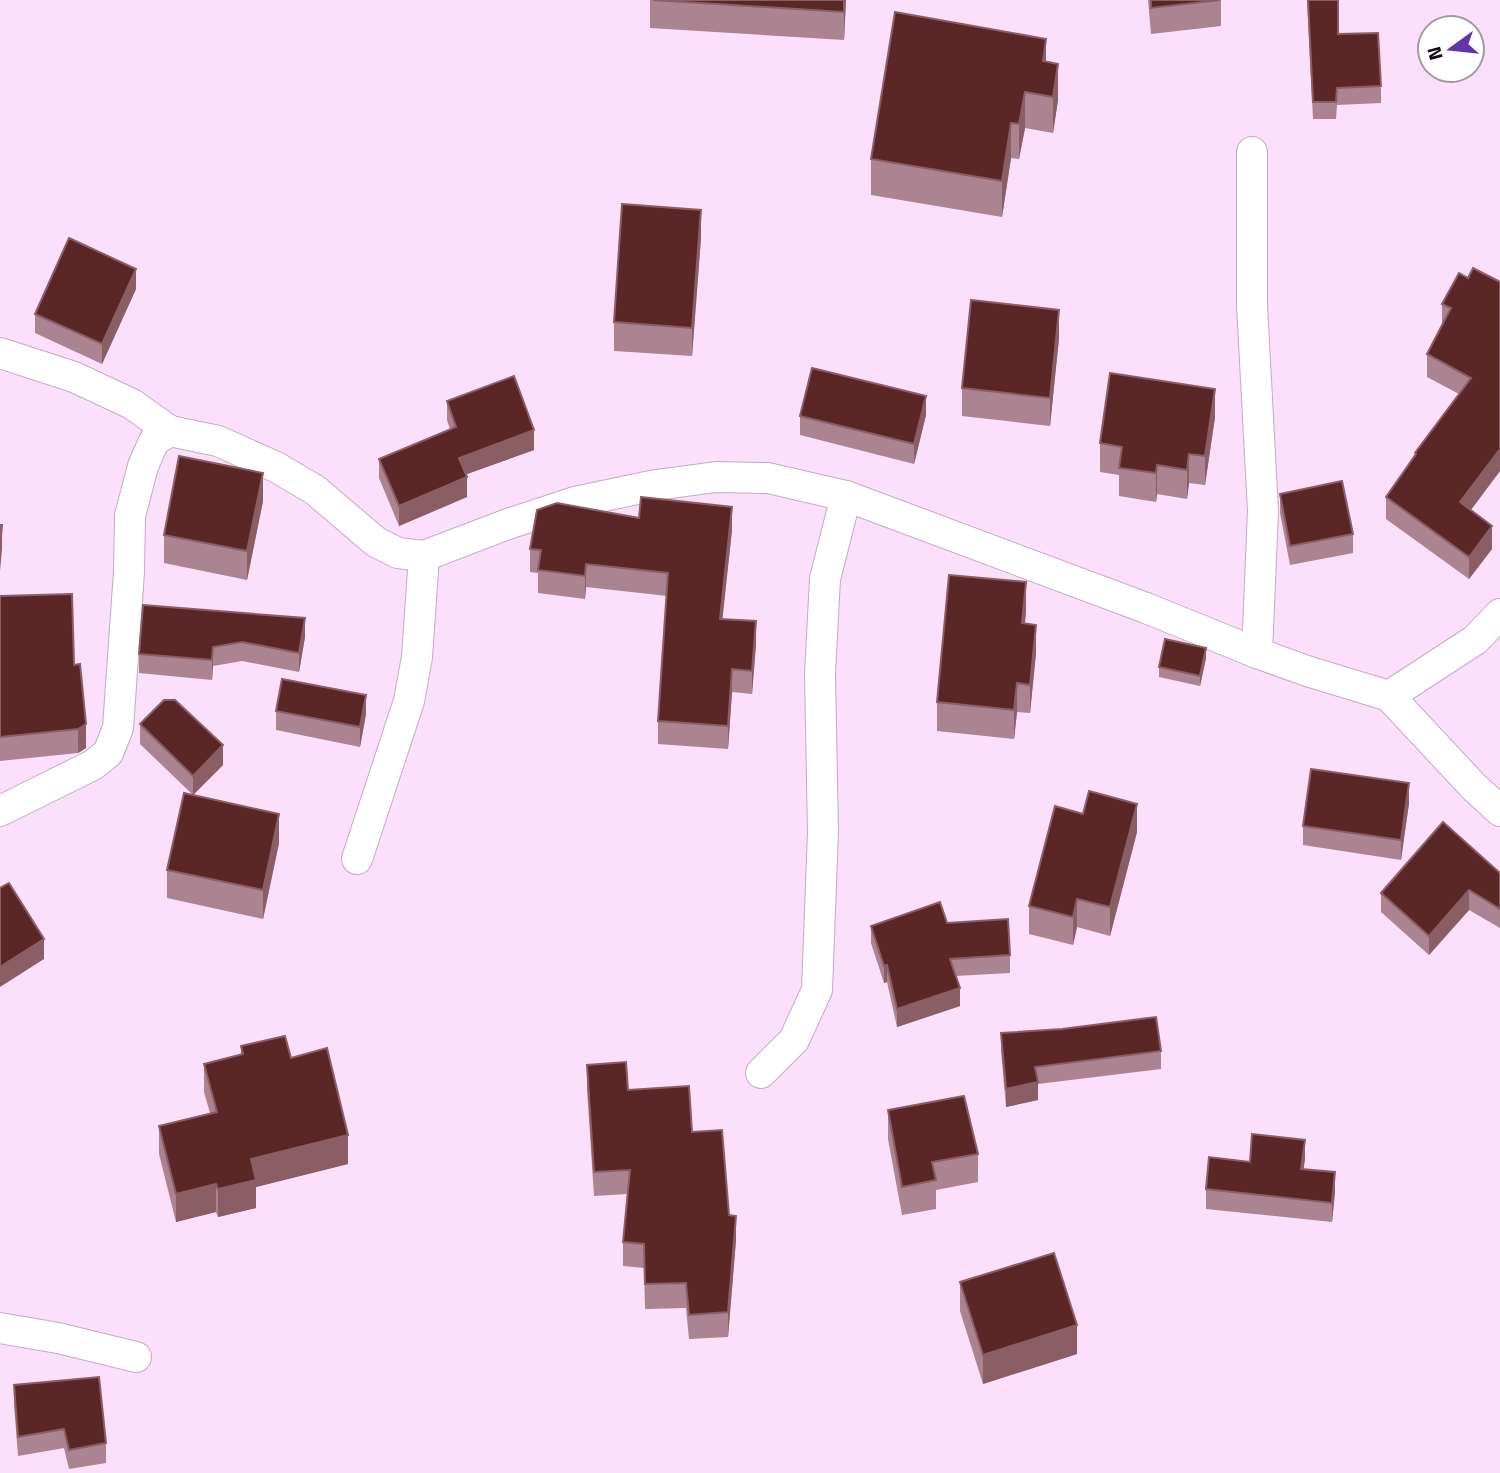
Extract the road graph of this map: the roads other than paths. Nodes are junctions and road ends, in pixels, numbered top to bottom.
1 (1251, 152) dead end
2 (0, 353) edge
3 (170, 432) junction
4 (846, 496) junction
5 (424, 556) junction
6 (1500, 614) edge
7 (1257, 653) junction
8 (1390, 696) junction
9 (0, 811) edge
10 (1500, 811) edge
11 (357, 859) dead end
12 (761, 1073) dead end
13 (0, 1328) edge
14 (136, 1357) dead end

1 - 7 street
2 - 3 street
3 - 5 street
3 - 9 street
4 - 5 street
4 - 7 street
4 - 12 street
5 - 11 street
6 - 8 street
7 - 8 street
8 - 10 street
13 - 14 street

